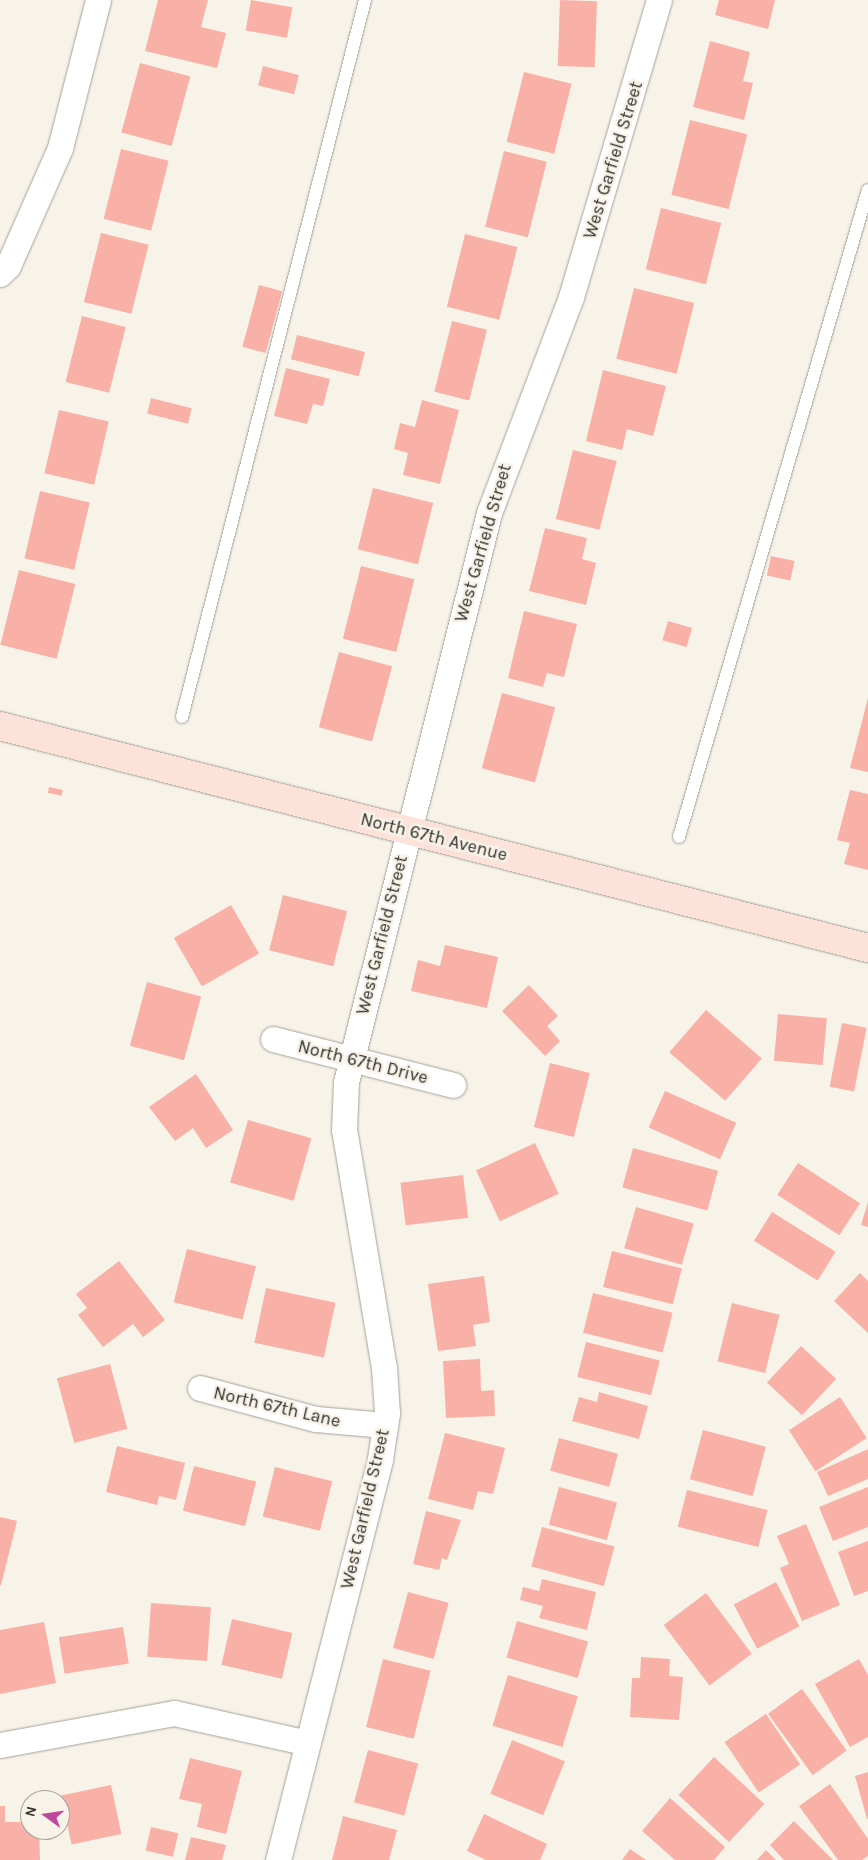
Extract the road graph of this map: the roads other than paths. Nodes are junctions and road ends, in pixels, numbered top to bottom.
1 (98, 0) edge
2 (365, 0) edge
3 (659, 0) edge
4 (868, 190) edge
5 (24, 231) junction
6 (0, 248) edge
7 (0, 274) edge
8 (182, 717) dead end
9 (0, 726) edge
10 (408, 830) junction
11 (680, 837) dead end
12 (868, 948) edge
13 (273, 1039) dead end
14 (351, 1059) junction
15 (453, 1084) dead end
16 (200, 1388) dead end
17 (385, 1425) junction
18 (308, 1743) junction
19 (0, 1745) edge
20 (278, 1860) edge

1 - 5 street
2 - 8 lane
3 - 10 street, West Garfield Street
4 - 11 lane
5 - 6 street
5 - 7 street
9 - 10 main road, North 67th Avenue
10 - 12 main road, North 67th Avenue
10 - 14 street, West Garfield Street
13 - 14 street, North 67th Drive
14 - 15 street, North 67th Drive
14 - 17 street, West Garfield Street
16 - 17 street, North 67th Lane
17 - 18 street, West Garfield Street
18 - 19 street
18 - 20 street, West Garfield Street

